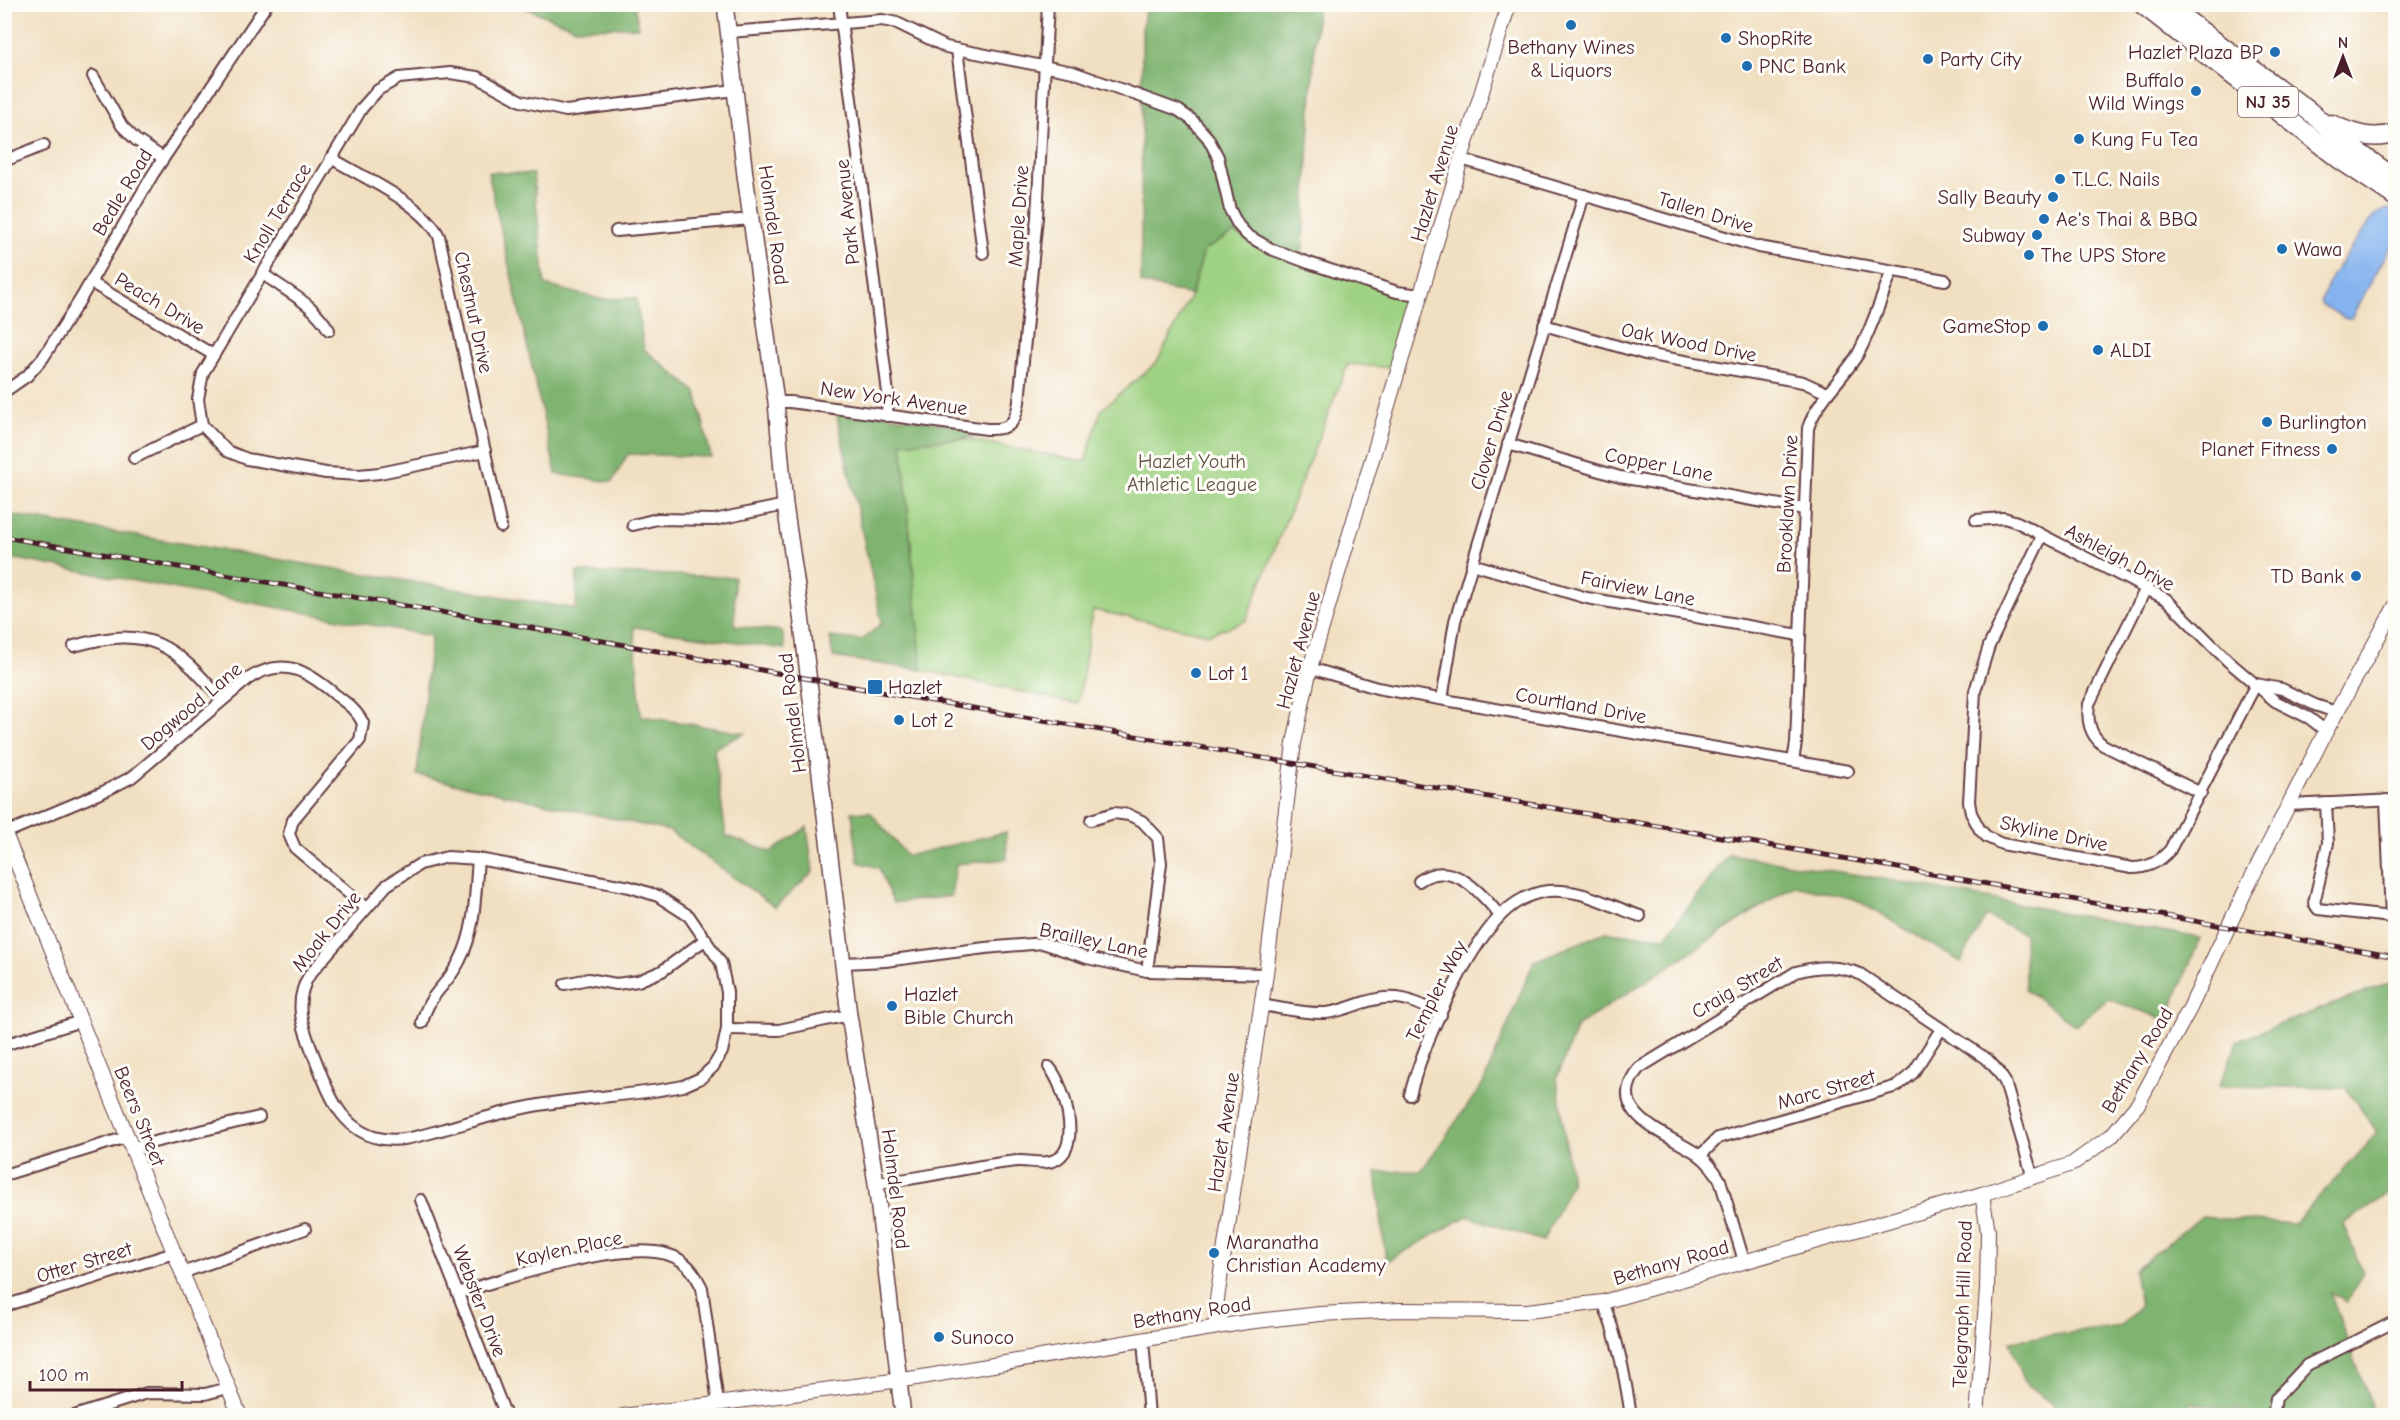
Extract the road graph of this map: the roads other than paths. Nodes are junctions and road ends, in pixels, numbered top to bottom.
1 (267, 4) edge
2 (725, 4) edge
3 (839, 4) edge
4 (1048, 4) edge
5 (1509, 4) edge
6 (2142, 4) edge
7 (2164, 4) edge
8 (841, 22) junction
9 (729, 32) junction
10 (957, 49) junction
11 (1045, 66) junction
12 (93, 76) dead end
13 (735, 90) junction
14 (2311, 114) junction
15 (2396, 133) edge
16 (44, 145) dead end
17 (163, 158) junction
18 (331, 158) junction
19 (1461, 159) junction
20 (5, 161) edge
21 (2396, 179) edge
22 (1584, 195) junction
23 (2396, 197) edge
24 (751, 219) junction
25 (616, 231) dead end
26 (982, 253) dead end
27 (1892, 271) junction
28 (262, 273) junction
29 (1945, 280) dead end
30 (90, 282) junction
31 (1421, 295) junction
32 (1544, 325) junction
33 (329, 330) dead end
34 (212, 354) junction
35 (4, 392) edge
36 (1827, 393) junction
37 (776, 402) junction
38 (887, 416) junction
39 (202, 425) junction
40 (1007, 427) joint
41 (1508, 444) junction
42 (485, 451) junction
43 (134, 458) dead end
44 (785, 505) junction
45 (1804, 509) junction
46 (1976, 520) dead end
47 (633, 525) dead end
48 (501, 527) dead end
49 (2042, 536) junction
50 (1472, 564) junction
51 (2146, 588) junction
52 (2396, 605) edge
53 (1799, 635) junction
54 (74, 646) dead end
55 (1310, 668) junction
56 (2256, 684) junction
57 (1442, 699) junction
58 (222, 700) junction
59 (2336, 712) junction
60 (2326, 731) junction
61 (1793, 760) junction
62 (1848, 771) dead end
63 (2201, 793) junction
64 (2391, 800) edge
65 (2326, 803) junction
66 (2289, 805) junction
67 (1091, 820) dead end
68 (5, 832) edge
69 (478, 859) junction
70 (1419, 880) dead end
71 (366, 908) junction
72 (1500, 916) junction
73 (1640, 916) dead end
74 (2393, 918) edge
75 (706, 939) junction
76 (844, 963) junction
77 (1147, 971) junction
78 (1266, 974) junction
79 (565, 984) dead end
80 (1261, 1005) junction
81 (849, 1015) junction
82 (1441, 1015) junction
83 (81, 1021) junction
84 (422, 1023) dead end
85 (727, 1029) junction
86 (1941, 1029) junction
87 (4, 1045) edge
88 (1049, 1067) dead end
89 (1410, 1095) dead end
90 (259, 1117) dead end
91 (130, 1142) junction
92 (1700, 1156) junction
93 (4, 1175) edge
94 (2033, 1178) junction
95 (876, 1183) junction
96 (1982, 1194) junction
97 (421, 1200) dead end
98 (305, 1228) dead end
99 (174, 1253) junction
100 (1744, 1261) junction
101 (182, 1273) junction
102 (458, 1293) junction
103 (1603, 1302) junction
104 (4, 1306) edge
105 (2396, 1321) edge
106 (1216, 1326) junction
107 (1143, 1340) junction
108 (899, 1380) junction
109 (228, 1388) junction
110 (718, 1403) junction
111 (75, 1416) edge
112 (240, 1416) edge
113 (506, 1416) edge
114 (623, 1416) edge
115 (903, 1416) edge
116 (1149, 1416) edge
117 (1631, 1416) edge
118 (1977, 1416) edge
119 (2273, 1416) edge

1 - 17 street, Bedle Road
2 - 9 main road, Holmdel Road
3 - 8 street, Park Avenue
4 - 11 street, Maple Drive
5 - 19 street, Hazlet Avenue
6 - 23 highway, NJ 35
7 - 14 highway, NJ 35
8 - 9 street
8 - 10 street
8 - 38 street, Park Avenue
9 - 13 main road, Holmdel Road
10 - 11 street
10 - 26 street
11 - 31 street
11 - 40 street, Maple Drive
12 - 17 street
13 - 18 street, Knoll Terrace
13 - 24 main road, Holmdel Road
14 - 15 highway
14 - 21 highway, NJ 35
16 - 20 street
17 - 30 street, Bedle Road
18 - 28 street, Knoll Terrace
18 - 42 street, Chestnut Drive
19 - 22 street, Tallen Drive
19 - 31 street, Hazlet Avenue
22 - 27 street, Tallen Drive
22 - 32 street, Clover Drive
24 - 25 street
24 - 37 main road, Holmdel Road
27 - 29 street, Tallen Drive
27 - 36 street, Brooklawn Drive
28 - 33 street
28 - 34 street, Knoll Terrace
30 - 34 street, Peach Drive
30 - 35 street, Bedle Road
31 - 55 street, Hazlet Avenue
32 - 36 street, Oak Wood Drive
32 - 41 street, Clover Drive
34 - 39 street, Knoll Terrace
36 - 45 street, Brooklawn Drive
37 - 38 street, New York Avenue
37 - 44 main road, Holmdel Road
38 - 40 street, New York Avenue
39 - 42 street
39 - 43 street
41 - 45 street, Copper Lane
41 - 50 street, Clover Drive
42 - 48 street, Chestnut Drive
44 - 47 street
44 - 76 main road, Holmdel Road
45 - 53 street, Brooklawn Drive
46 - 49 street, Ashleigh Drive
49 - 51 street, Ashleigh Drive
49 - 63 street, Skyline Drive
50 - 53 street, Fairview Lane
50 - 57 street, Clover Drive
51 - 56 street, Ashleigh Drive
51 - 63 street
52 - 59 street, Bethany Road
53 - 61 street, Brooklawn Drive
54 - 58 street
55 - 57 street, Courtland Drive
55 - 78 street, Hazlet Avenue
56 - 59 street, Ashleigh Drive
56 - 60 street, Ashleigh Drive
56 - 63 street, Skyline Drive
57 - 61 street, Courtland Drive
58 - 68 street, Dogwood Lane
58 - 71 street, Dogwood Lane
59 - 60 street, Bethany Road
60 - 66 street, Bethany Road
61 - 62 street, Courtland Drive
64 - 65 street
64 - 74 street
65 - 66 street
65 - 74 street
66 - 94 street, Bethany Road
67 - 77 street
68 - 83 street, Beers Street
69 - 71 street, Moak Drive
69 - 75 street, Moak Drive
69 - 84 street
70 - 72 street
71 - 85 street, Moak Drive
72 - 73 street, Templer Way
72 - 82 street, Templer Way
75 - 79 street
75 - 85 street, Moak Drive
76 - 77 street, Brailley Lane
76 - 81 main road, Holmdel Road
77 - 78 street, Brailley Lane
78 - 80 street, Hazlet Avenue
80 - 82 street
80 - 106 street, Hazlet Avenue
81 - 85 street
81 - 95 main road, Holmdel Road
82 - 89 street, Templer Way
83 - 87 street
83 - 91 street, Beers Street
86 - 92 street, Marc Street
86 - 92 street, Craig Street
86 - 94 street, Craig Street
88 - 95 street
90 - 91 street
91 - 93 street
91 - 99 street, Beers Street
92 - 100 street, Craig Street
94 - 96 street, Bethany Road
95 - 108 main road, Holmdel Road
96 - 100 street, Bethany Road
96 - 118 street, Telegraph Hill Road
97 - 102 street, Webster Drive
98 - 101 street
99 - 101 street, Beers Street
99 - 104 street, Otter Street
100 - 103 street, Bethany Road
101 - 109 street, Beers Street
102 - 110 street, Kaylen Place
102 - 113 street, Webster Drive
103 - 106 street, Bethany Road
103 - 117 street
105 - 119 street
106 - 107 street, Bethany Road
107 - 108 street, Bethany Road
107 - 116 street
108 - 110 street, Bethany Road
108 - 115 main road, Holmdel Road
109 - 111 street
109 - 112 street, Beers Street
110 - 114 street, Bethany Road

